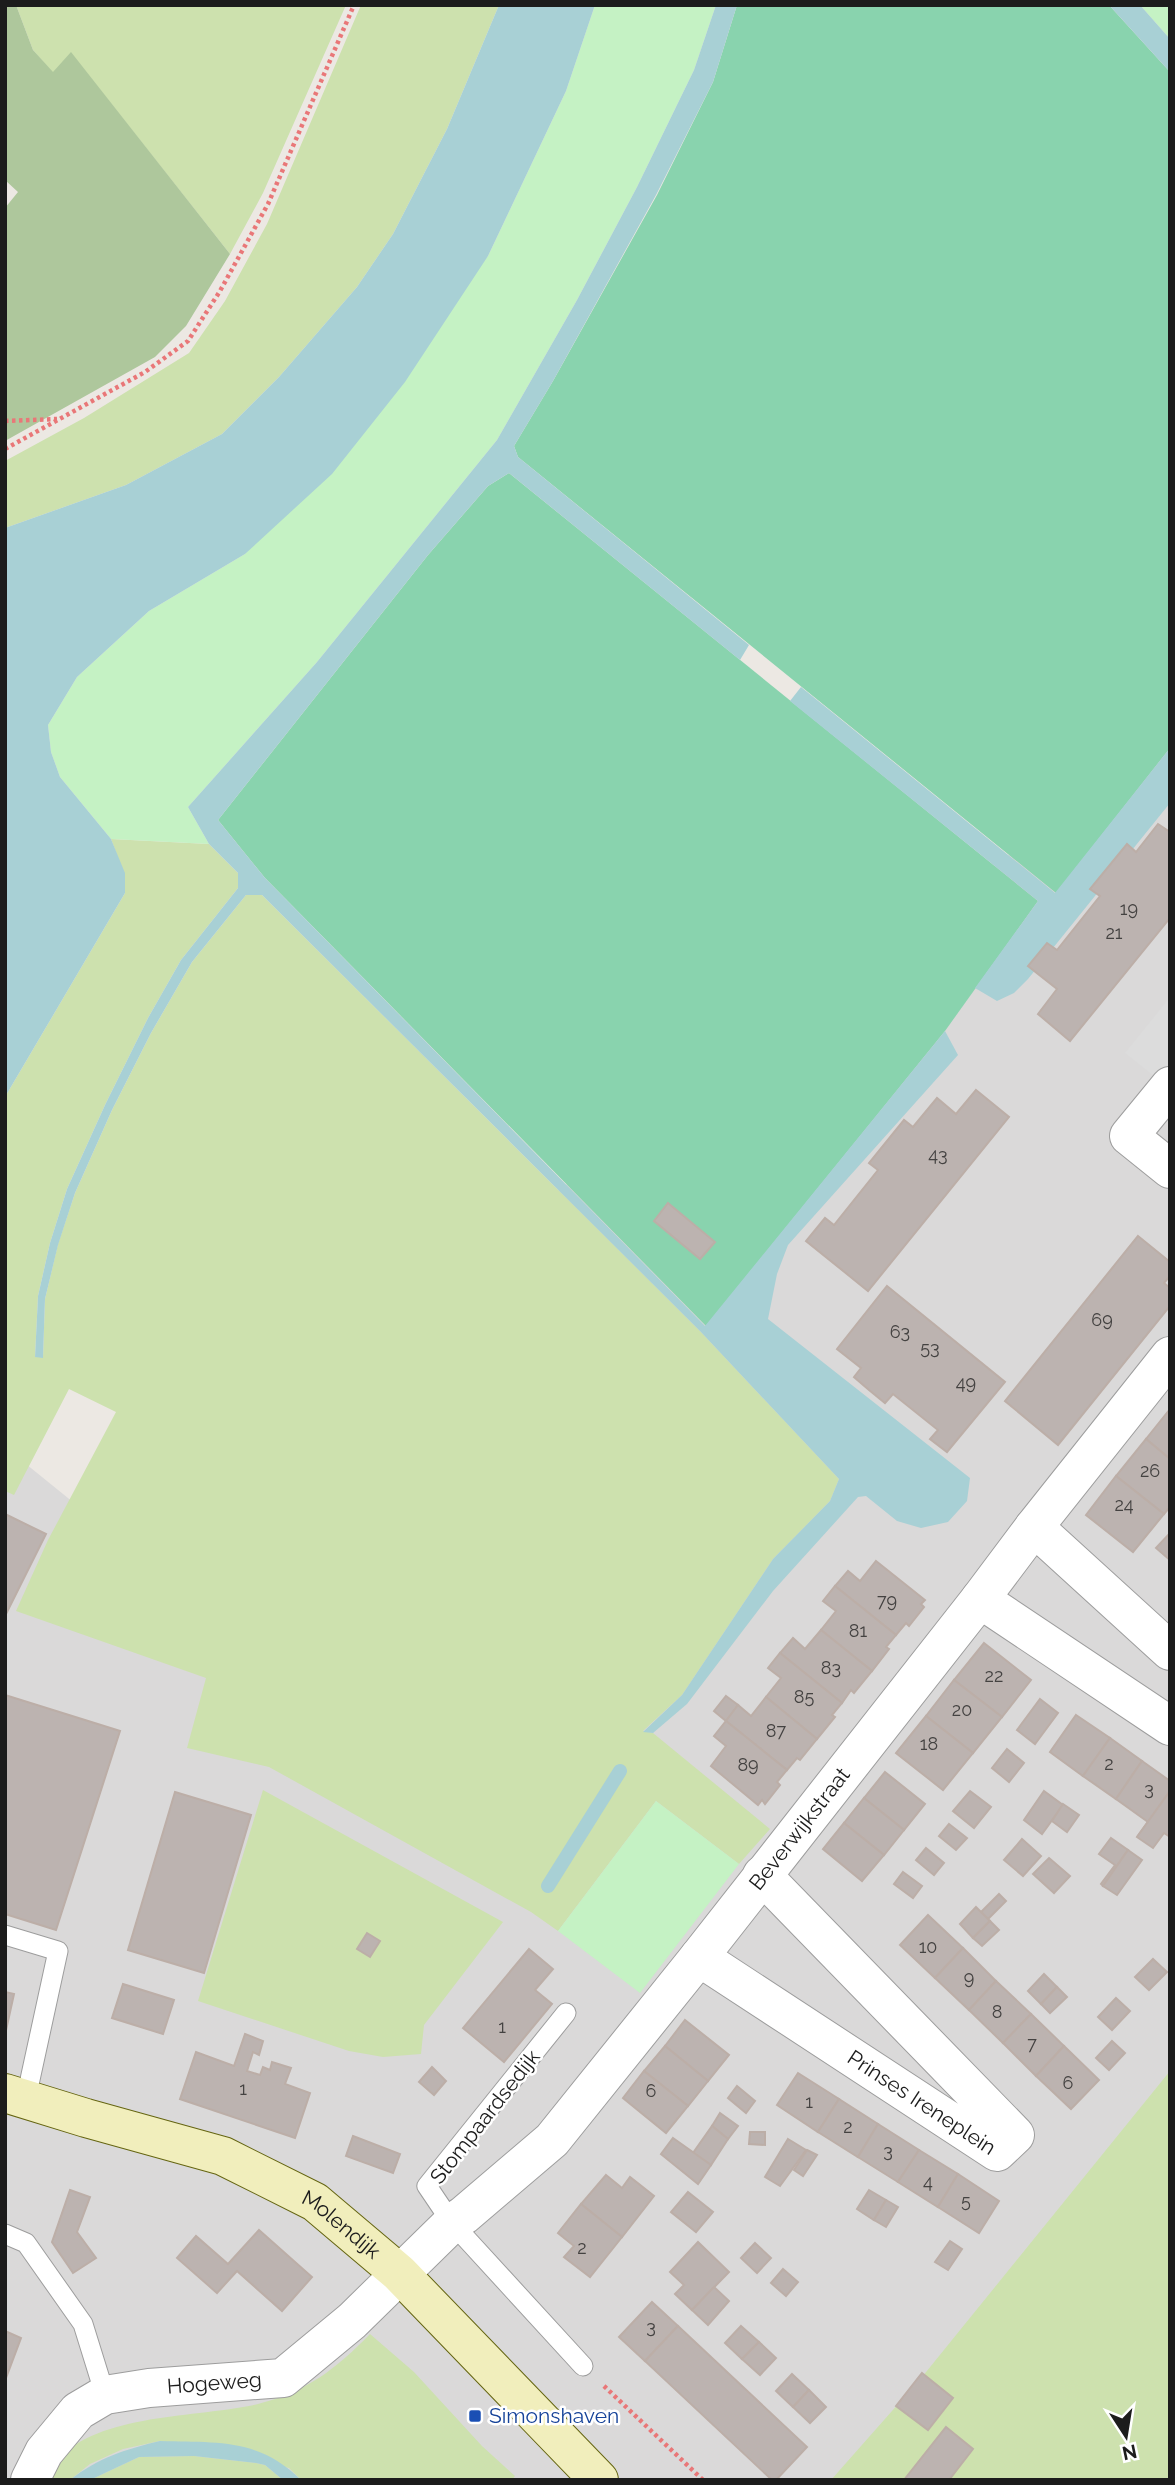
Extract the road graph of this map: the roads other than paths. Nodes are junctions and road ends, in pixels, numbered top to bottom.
1 (1170, 1086) edge
2 (1170, 1169) edge
3 (1170, 1356) edge
4 (1034, 1527) junction
5 (980, 1599) junction
6 (1170, 1651) edge
7 (1170, 1726) edge
8 (762, 1875) junction
9 (5, 1935) edge
10 (699, 1958) junction
11 (566, 2013) dead end
12 (15, 2095) edge
13 (452, 2223) junction
14 (5, 2234) edge
15 (399, 2273) junction
16 (583, 2365) road end
17 (105, 2395) junction
18 (30, 2480) edge
19 (600, 2480) edge

1 - 2 street
3 - 4 street, Beverwijkstraat
4 - 5 street, Beverwijkstraat
4 - 6 street
5 - 7 street
5 - 8 street, Beverwijkstraat
8 - 10 street, Beverwijkstraat
8 - 10 street, Prinses Ireneplein
9 - 12 lane
10 - 13 street, Beverwijkstraat
11 - 13 lane, Stompaardsedijk
12 - 15 main road, Molendijk
13 - 15 street, Beverwijkstraat
13 - 16 lane
14 - 17 lane
15 - 17 street, Hogeweg
15 - 19 main road, Molendijk
17 - 18 street, Hogeweg

